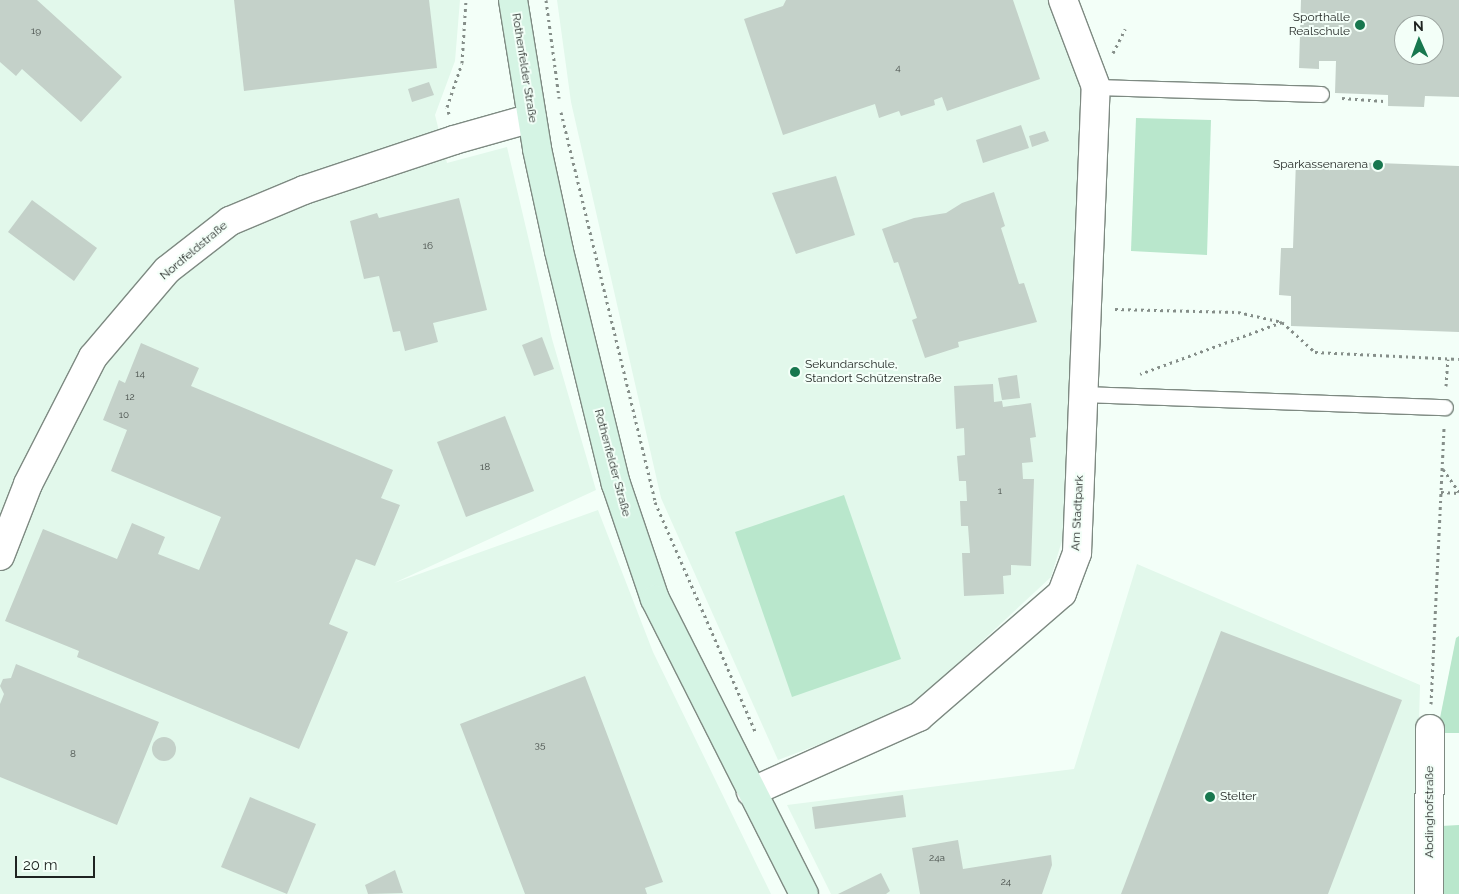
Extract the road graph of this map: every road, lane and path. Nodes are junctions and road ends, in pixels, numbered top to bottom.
1 (466, 0) edge
2 (513, 0) edge
3 (546, 0) edge
4 (1063, 0) edge
5 (1096, 87) junction
6 (1321, 94) joint
7 (1384, 101) dead end
8 (532, 118) junction
9 (454, 140) junction
10 (1086, 308) junction
11 (1282, 322) junction
12 (1448, 359) junction
13 (1459, 359) edge
14 (1138, 375) dead end
15 (1083, 394) junction
16 (1445, 407) junction
17 (1442, 469) junction
18 (1441, 492) junction
19 (1459, 493) edge
20 (0, 556) edge
21 (1430, 729) joint
22 (756, 733) dead end
23 (751, 792) junction
24 (804, 894) edge
25 (1430, 894) edge

1 - 9 path
2 - 8 main road, Rothenfelder Straße
3 - 22 path
4 - 5 street
5 - 6 lane
5 - 10 street, Am Stadtpark
6 - 7 path
8 - 9 street, Nordfeldstraße
8 - 23 main road, Rothenfelder Straße
9 - 20 street, Nordfeldstraße
10 - 11 path
10 - 15 street, Am Stadtpark
11 - 12 path
11 - 14 path
12 - 13 path
12 - 16 path
15 - 16 lane
15 - 23 street, Am Stadtpark
16 - 17 path
17 - 18 path
17 - 19 path
18 - 19 path
18 - 21 path
21 - 25 street, Abdinghofstraße
23 - 24 main road, Rothenfelder Straße

